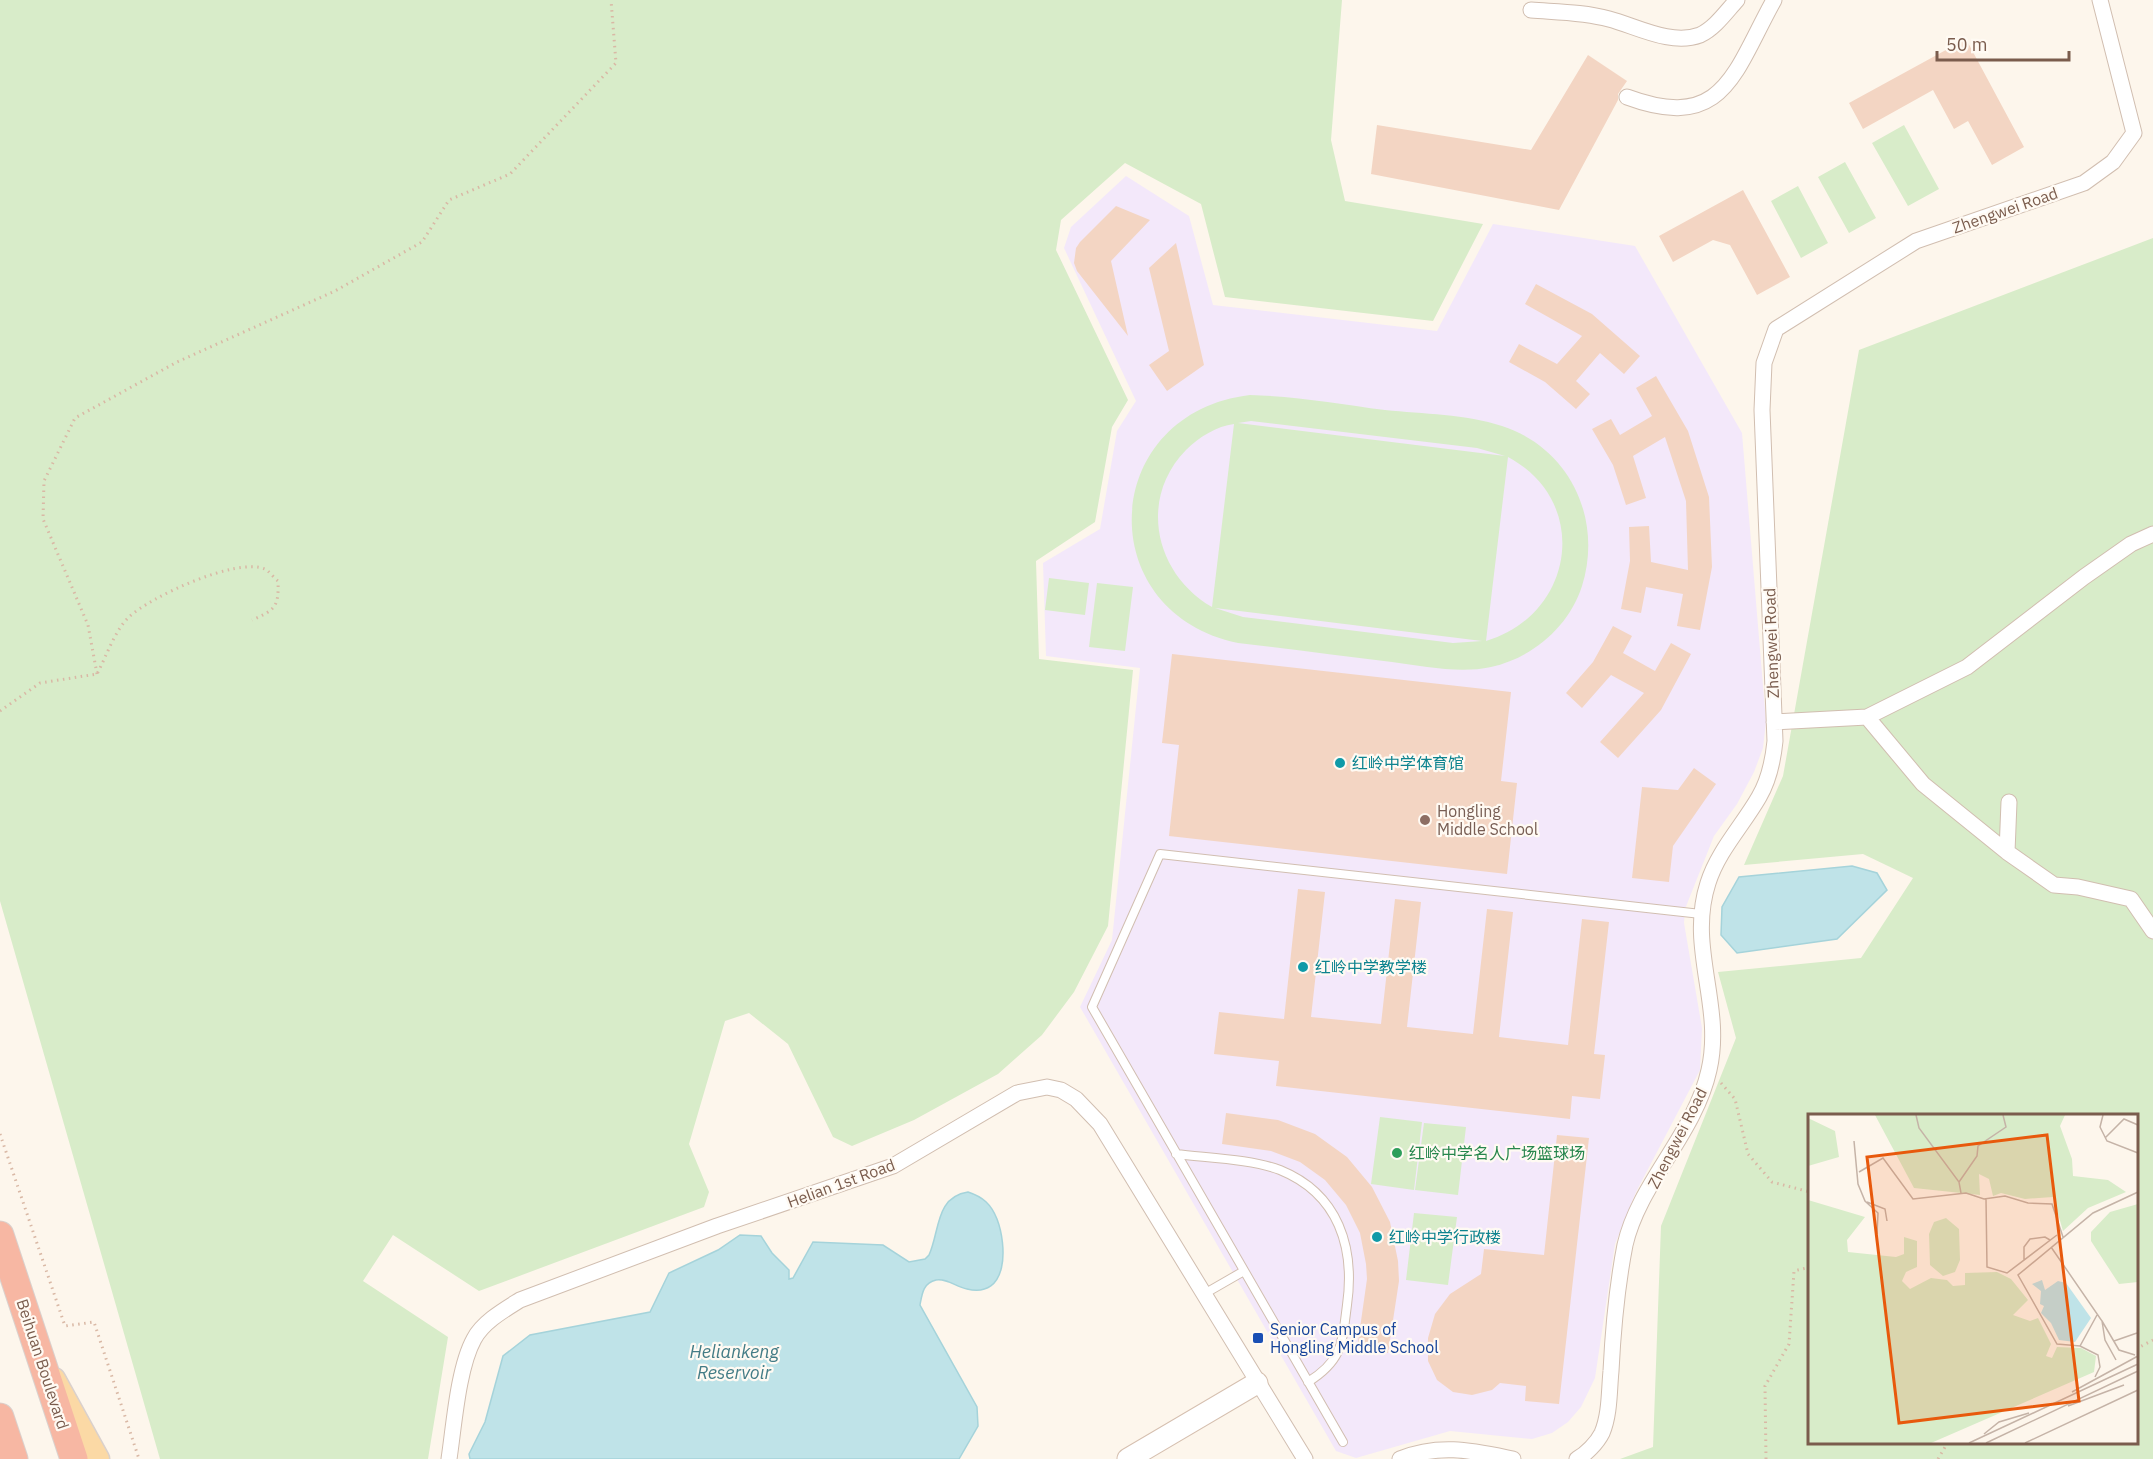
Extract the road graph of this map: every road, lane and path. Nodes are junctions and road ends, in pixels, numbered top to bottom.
1 (611, 0) edge
2 (1737, 0) edge
3 (1774, 0) edge
4 (2100, 0) edge
5 (1531, 10) dead end
6 (1627, 97) dead end
7 (2153, 534) edge
8 (252, 620) dead end
9 (97, 674) junction
10 (0, 711) edge
11 (1866, 717) junction
12 (1774, 722) junction
13 (2009, 802) dead end
14 (2007, 852) junction
15 (1701, 914) junction
16 (2153, 931) edge
17 (1709, 1070) junction
18 (0, 1134) edge
19 (1176, 1154) junction
20 (1808, 1192) edge
21 (0, 1235) edge
22 (1808, 1267) edge
23 (1244, 1271) junction
24 (1203, 1294) junction
25 (2153, 1340) edge
26 (2138, 1348) edge
27 (41, 1358) junction
28 (1308, 1382) junction
29 (1257, 1383) junction
30 (0, 1417) edge
31 (1343, 1442) dead end
32 (1947, 1444) edge
33 (14, 1459) edge
34 (74, 1459) edge
35 (98, 1459) edge
36 (139, 1459) edge
37 (448, 1459) edge
38 (1128, 1459) edge
39 (1305, 1459) edge
40 (1400, 1459) edge
41 (1513, 1459) edge
42 (1577, 1459) edge
43 (1766, 1459) edge
44 (1938, 1459) edge

1 - 9 path
2 - 5 street
3 - 6 street
4 - 12 street, Zhengwei Road
7 - 11 street
8 - 9 path
9 - 10 path
11 - 12 street
11 - 14 street
12 - 15 street, Zhengwei Road
13 - 14 street
14 - 16 street
15 - 17 street, Zhengwei Road
15 - 19 lane
17 - 20 path
17 - 42 street, Zhengwei Road
18 - 36 path
19 - 23 lane
19 - 28 lane
21 - 27 highway, Beihuan Boulevard
22 - 43 path
23 - 24 lane
23 - 28 lane
24 - 29 street, Helian 1st Road
24 - 37 street, Helian 1st Road
25 - 26 path
27 - 34 highway, Beihuan Boulevard
27 - 35 main road
28 - 31 lane
29 - 38 street
29 - 39 street, Helian 1st Road
30 - 33 highway
32 - 44 path
40 - 41 street

